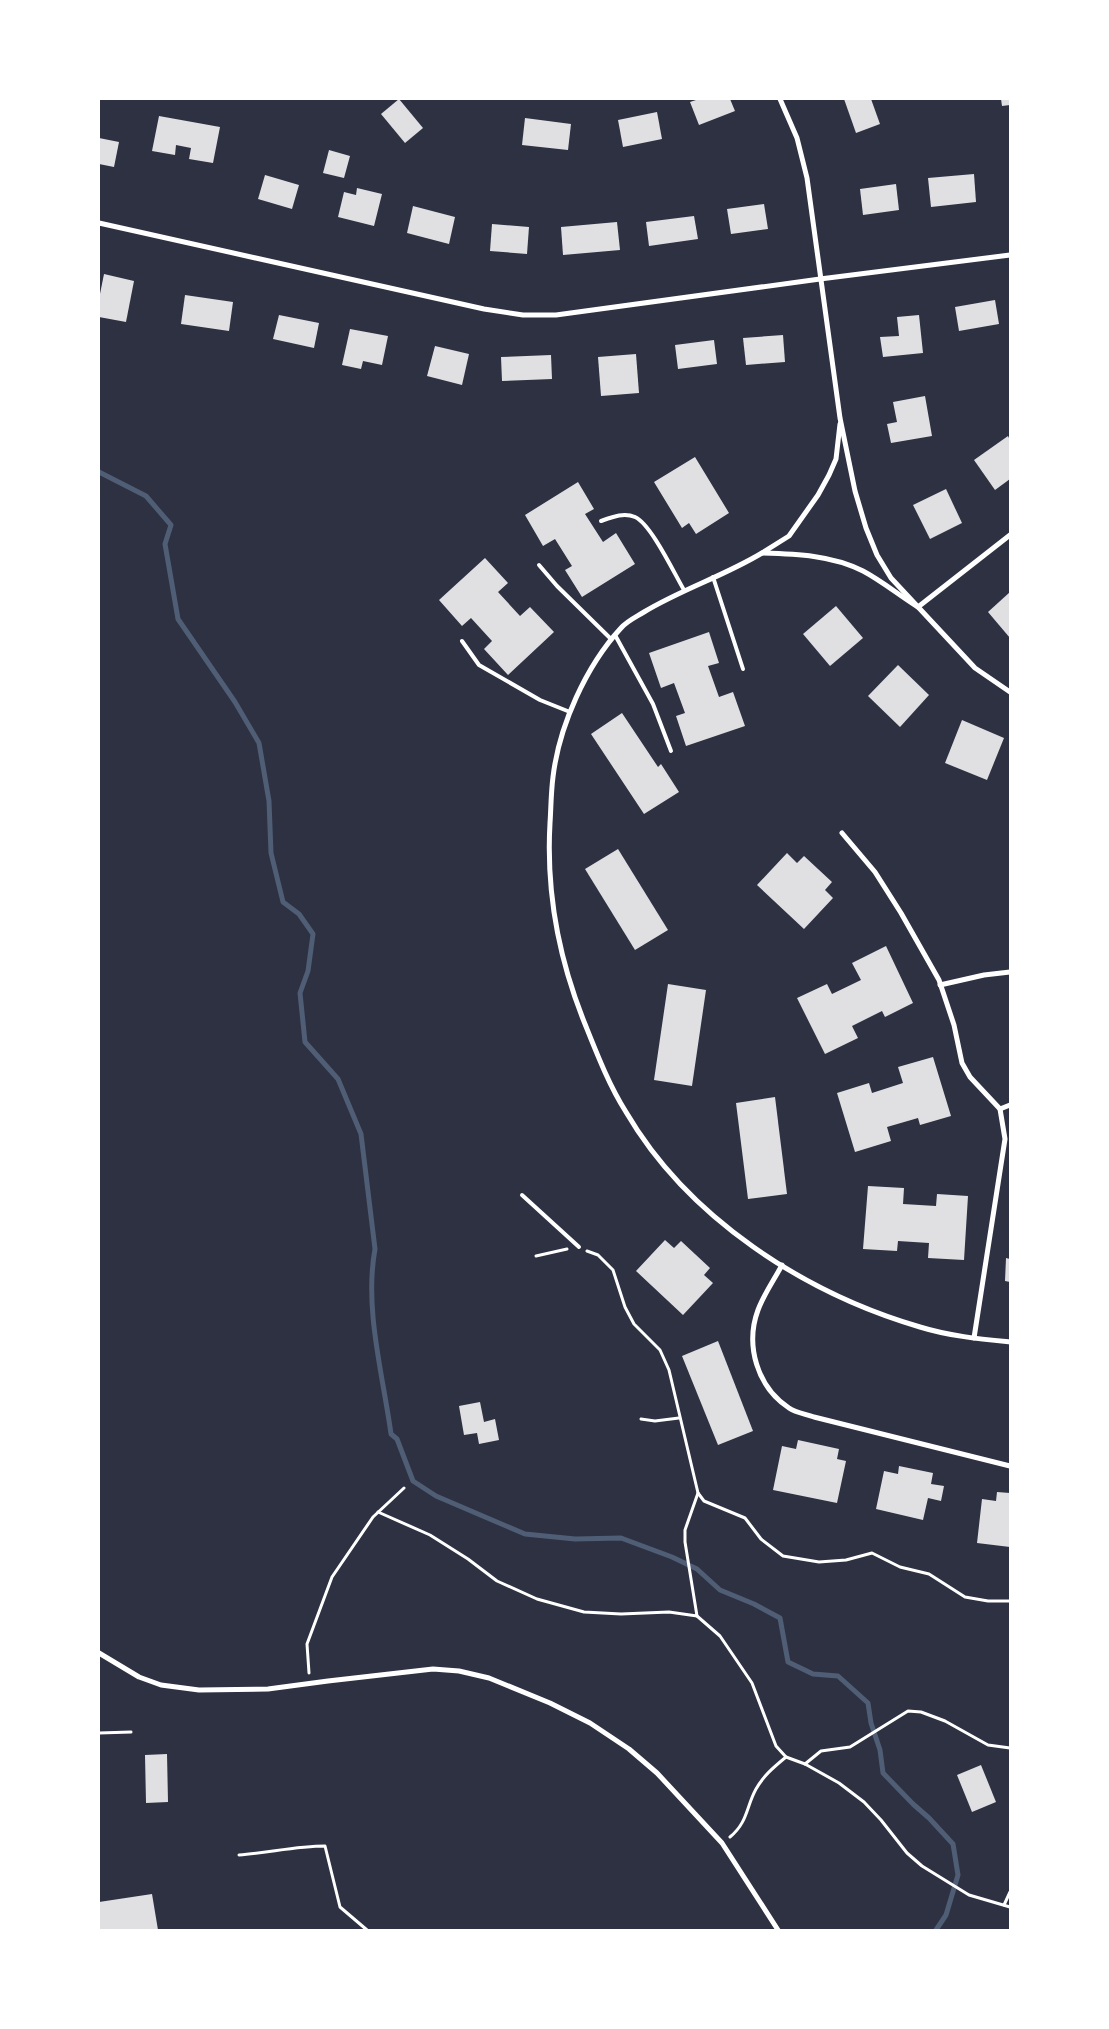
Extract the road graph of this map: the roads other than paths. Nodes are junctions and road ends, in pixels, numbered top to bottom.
1 (780, 99) edge
2 (99, 223) edge
3 (1010, 255) edge
4 (820, 279) junction
5 (840, 418) junction
6 (601, 521) dead end
7 (1010, 535) edge
8 (762, 553) junction
9 (539, 565) dead end
10 (713, 578) junction
11 (684, 590) junction
12 (918, 608) junction
13 (613, 637) junction
14 (462, 641) dead end
15 (743, 669) dead end
16 (1010, 692) edge
17 (570, 712) junction
18 (671, 751) dead end
19 (842, 833) dead end
20 (1010, 972) edge
21 (940, 985) junction
22 (1010, 1105) edge
23 (1000, 1109) junction
24 (1003, 1152) junction
25 (1010, 1153) edge
26 (522, 1195) dead end
27 (579, 1247) road end
28 (782, 1265) junction
29 (974, 1338) junction
30 (1010, 1342) edge
31 (1010, 1466) edge
32 (99, 1653) edge
33 (778, 1930) edge

1 - 4 street
2 - 4 street
3 - 4 street
4 - 5 street
5 - 8 street
5 - 12 street
6 - 11 lane
7 - 12 street
8 - 10 street
8 - 12 street
9 - 13 lane
10 - 11 street
10 - 15 lane
11 - 13 street
12 - 16 street
13 - 17 street
13 - 18 lane
14 - 17 lane
17 - 28 street
19 - 21 street
20 - 21 street
21 - 23 street
22 - 23 street
23 - 24 street
24 - 25 lane
24 - 29 street
26 - 27 lane
28 - 29 street
28 - 31 street
29 - 30 street
32 - 33 street

